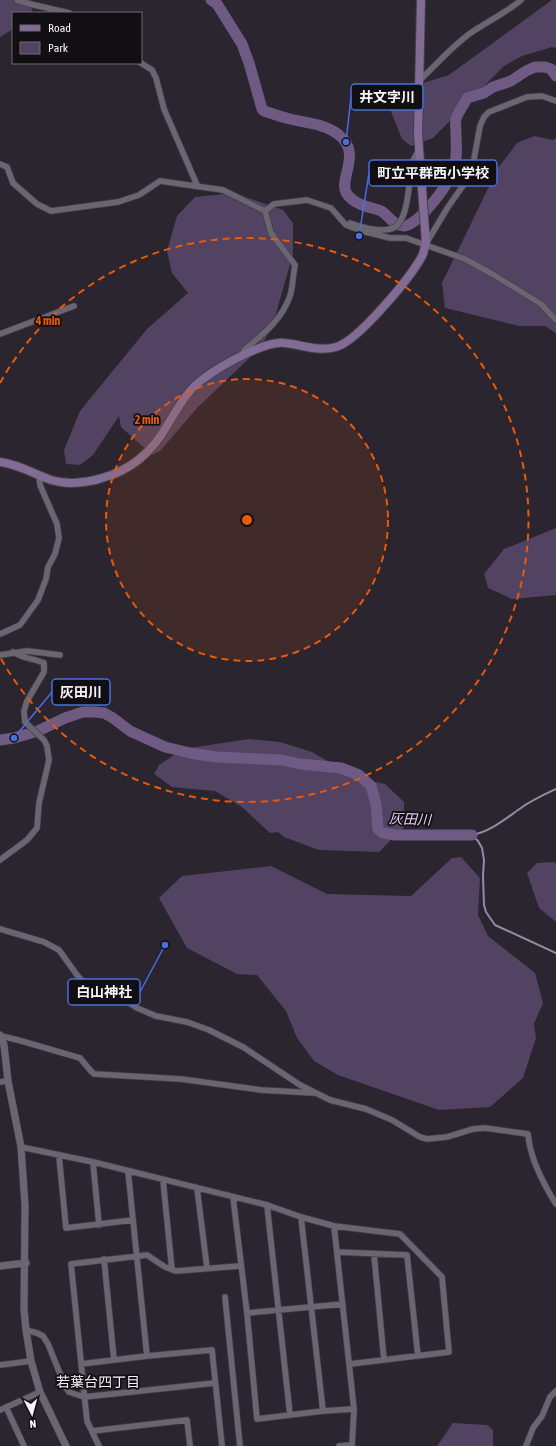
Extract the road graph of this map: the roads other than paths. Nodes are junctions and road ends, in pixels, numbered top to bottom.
1 (17, 0) edge
2 (421, 0) edge
3 (521, 0) edge
4 (65, 12) edge
5 (142, 64) edge
6 (419, 81) junction
7 (556, 101) edge
8 (418, 150) junction
9 (0, 164) edge
10 (197, 185) junction
11 (265, 211) junction
12 (342, 221) junction
13 (426, 244) junction
14 (74, 306) dead end
15 (556, 320) edge
16 (0, 334) edge
17 (242, 357) junction
18 (0, 462) edge
19 (39, 476) junction
20 (0, 634) edge
21 (13, 652) junction
22 (0, 655) edge
23 (60, 655) dead end
24 (0, 860) edge
25 (0, 929) edge
26 (0, 1036) edge
27 (8, 1081) junction
28 (0, 1082) edge
29 (317, 1093) junction
30 (21, 1147) junction
31 (59, 1156) junction
32 (93, 1162) junction
33 (128, 1171) junction
34 (163, 1180) junction
35 (197, 1188) junction
36 (233, 1197) junction
37 (556, 1204) edge
38 (267, 1205) junction
39 (301, 1217) junction
40 (133, 1220) junction
41 (99, 1225) junction
42 (334, 1226) junction
43 (338, 1252) junction
44 (374, 1254) junction
45 (137, 1256) junction
46 (104, 1260) junction
47 (26, 1263) junction
48 (0, 1266) edge
49 (240, 1266) junction
50 (207, 1268) junction
51 (172, 1270) junction
52 (225, 1297) dead end
53 (343, 1304) junction
54 (311, 1307) junction
55 (278, 1310) junction
56 (247, 1314) junction
57 (26, 1330) junction
58 (147, 1356) junction
59 (418, 1356) junction
60 (114, 1360) junction
61 (384, 1360) junction
62 (31, 1361) junction
63 (81, 1364) junction
64 (350, 1364) junction
65 (0, 1365) edge
66 (215, 1383) junction
67 (556, 1390) edge
68 (40, 1392) junction
69 (84, 1397) junction
70 (6, 1407) junction
71 (354, 1409) junction
72 (0, 1410) edge
73 (323, 1411) junction
74 (290, 1415) junction
75 (92, 1431) junction
76 (352, 1445) edge
77 (24, 1446) edge
78 (66, 1446) edge
79 (99, 1446) edge
80 (190, 1446) edge
81 (222, 1446) edge
82 (240, 1446) edge
83 (339, 1446) edge
84 (526, 1446) edge

1 - 4 street
2 - 6 main road
3 - 6 street
5 - 10 street
6 - 8 main road
7 - 13 street
8 - 12 street
8 - 13 main road
9 - 10 street
10 - 11 street
11 - 12 street
11 - 17 street
12 - 13 street
13 - 15 street
13 - 17 main road
14 - 16 street
17 - 19 main road
18 - 19 main road
19 - 20 street
21 - 22 street
21 - 23 street
21 - 24 street
25 - 29 street
26 - 27 street
26 - 29 street
27 - 28 street
27 - 30 street
29 - 37 street
30 - 31 street
30 - 47 street
31 - 32 street
31 - 41 street
32 - 33 street
32 - 41 street
33 - 34 street
33 - 40 street
34 - 35 street
34 - 51 street
35 - 36 street
35 - 50 street
36 - 38 street
36 - 49 street
38 - 39 street
38 - 55 street
39 - 42 street
39 - 54 street
40 - 41 street
40 - 45 street
42 - 43 street
42 - 59 street
43 - 44 street
43 - 53 street
44 - 59 street
44 - 61 street
45 - 46 street
45 - 51 street
45 - 58 street
46 - 60 street
46 - 63 street
47 - 48 street
47 - 57 street
49 - 50 street
49 - 56 street
50 - 51 street
52 - 82 street
53 - 54 street
53 - 64 street
54 - 55 street
54 - 73 street
55 - 56 street
55 - 74 street
56 - 74 street
57 - 62 street
57 - 69 street
58 - 60 street
58 - 66 street
59 - 61 street
60 - 63 street
61 - 64 street
62 - 65 street
62 - 68 street
63 - 69 street
64 - 71 street
66 - 69 street
66 - 81 street
67 - 84 street
68 - 70 street
68 - 78 street
69 - 75 street
70 - 72 street
70 - 77 street
71 - 73 street
71 - 76 street
73 - 74 street
75 - 79 street
75 - 80 street
76 - 83 street

